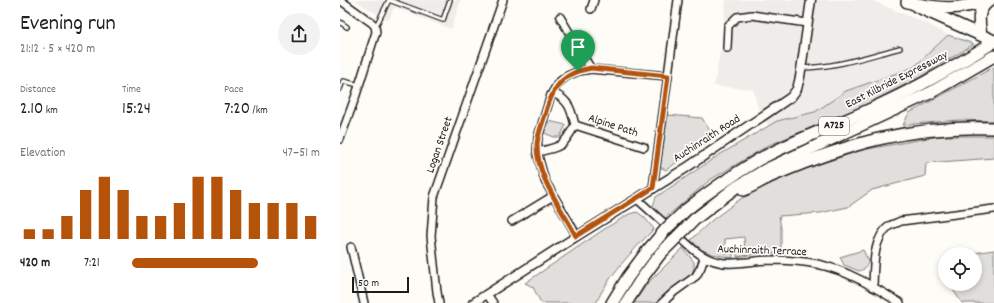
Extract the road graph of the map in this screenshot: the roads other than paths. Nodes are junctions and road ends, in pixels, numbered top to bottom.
1 (340, 0) edge
2 (389, 0) edge
3 (450, 0) edge
4 (503, 0) edge
5 (594, 0) edge
6 (678, 0) edge
7 (811, 0) edge
8 (990, 0) edge
9 (905, 1) edge
10 (591, 9) dead end
11 (560, 17) dead end
12 (340, 22) edge
13 (807, 23) junction
14 (375, 26) junction
15 (347, 27) dead end
16 (981, 35) junction
17 (991, 43) edge
18 (727, 48) dead end
19 (900, 48) dead end
20 (994, 56) edge
21 (591, 68) junction
22 (802, 68) junction
23 (668, 76) junction
24 (359, 85) junction
25 (340, 90) edge
26 (553, 93) junction
27 (575, 125) junction
28 (994, 128) edge
29 (340, 138) edge
30 (644, 147) dead end
31 (537, 152) junction
32 (653, 188) junction
33 (553, 196) junction
34 (637, 199) junction
35 (714, 203) junction
36 (994, 209) edge
37 (512, 221) dead end
38 (576, 236) junction
39 (351, 247) dead end
40 (704, 258) junction
41 (873, 287) junction
42 (487, 294) junction
43 (364, 303) edge
44 (439, 303) edge
45 (473, 303) edge
46 (493, 303) edge
47 (612, 303) edge
48 (626, 303) edge
49 (662, 303) edge
50 (900, 303) edge

1 - 14 street
2 - 3 lane
2 - 14 lane
4 - 44 street, Logan Street
5 - 10 street
6 - 23 street
7 - 13 street
8 - 9 main road
8 - 16 main road
9 - 16 main road
11 - 21 street
12 - 15 lane
13 - 18 street
13 - 22 street
14 - 24 street
16 - 17 main road
17 - 47 main road, East Kilbride Expressway / A725, bridge
19 - 22 lane
20 - 35 main road, East Kilbride Expressway / A725
21 - 23 street
21 - 26 street
22 - 32 street, Auchinraith Road
23 - 32 street
24 - 25 lane
24 - 29 street
26 - 27 street
26 - 31 street
27 - 30 street, Alpine Path
27 - 31 street
28 - 35 main road, A725
31 - 33 street
32 - 34 street, Auchinraith Road
33 - 37 street
33 - 38 street
34 - 38 street, Auchinraith Road
34 - 40 street, Auchinraith Terrace
35 - 48 main road, East Kilbride Expressway / A725, bridge
36 - 41 street
38 - 42 street, Auchinraith Road
39 - 43 street
40 - 41 street, Auchinraith Terrace
40 - 49 street
41 - 50 street, Auchinraith Terrace
42 - 45 street, Auchinraith Road
42 - 46 street

